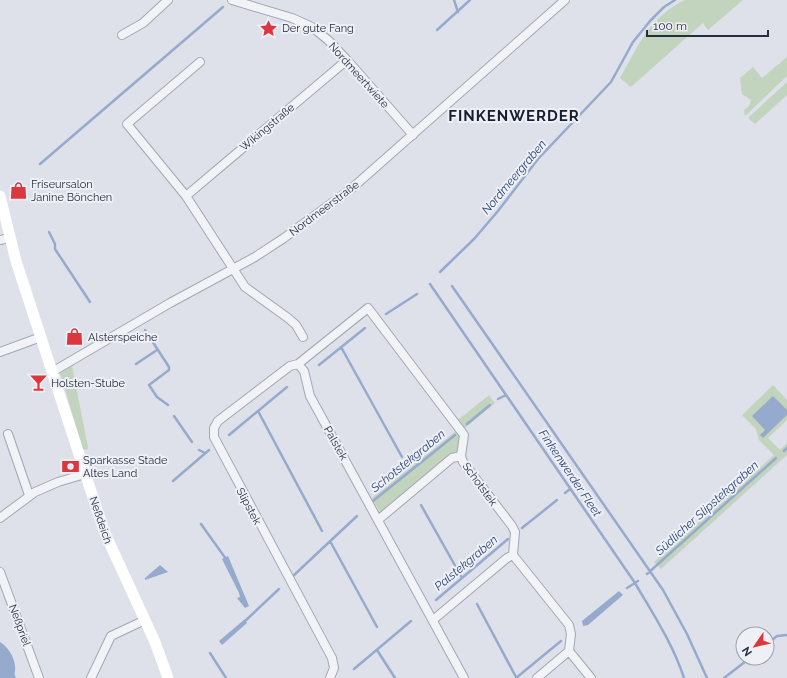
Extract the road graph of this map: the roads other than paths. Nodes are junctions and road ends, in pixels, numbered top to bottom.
1 (168, 0) edge
2 (232, 0) edge
3 (565, 0) edge
4 (122, 35) dead end
5 (347, 60) junction
6 (200, 62) dead end
7 (413, 135) junction
8 (0, 196) edge
9 (186, 196) junction
10 (5, 239) edge
11 (234, 269) junction
12 (41, 337) junction
13 (303, 337) dead end
14 (0, 352) edge
15 (298, 364) junction
16 (52, 372) junction
17 (8, 434) dead end
18 (461, 456) junction
19 (85, 474) junction
20 (30, 495) junction
21 (0, 518) edge
22 (378, 520) junction
23 (514, 555) junction
24 (0, 572) edge
25 (145, 620) junction
26 (433, 620) junction
27 (569, 651) junction
28 (39, 678) edge
29 (91, 678) edge
30 (168, 678) edge
31 (330, 678) edge
32 (464, 678) edge
33 (537, 678) edge
34 (591, 678) edge

1 - 4 street
2 - 5 street, Nordmeertwiete
3 - 7 street, Nordmeerstraße
5 - 7 street, Nordmeertwiete
5 - 9 street, Wikingstraße
6 - 9 street
7 - 11 street, Nordmeerstraße
8 - 10 street, Neßdeich
9 - 11 street
10 - 12 street, Neßdeich
11 - 13 street
11 - 16 street, Nordmeerstraße
12 - 14 street
12 - 16 street, Neßdeich
15 - 18 street, Schotstek
15 - 22 street, Palstek
15 - 31 street, Slipstek
16 - 19 street, Neßdeich
17 - 20 street
18 - 22 street
18 - 23 street, Schotstek
19 - 20 street
19 - 25 street, Neßdeich
20 - 21 street
22 - 26 street, Palstek
23 - 26 street
23 - 27 street
24 - 28 street, Neßpriel
25 - 29 street
25 - 30 street, Neßdeich
26 - 32 street, Palstek
27 - 33 street
27 - 34 street

